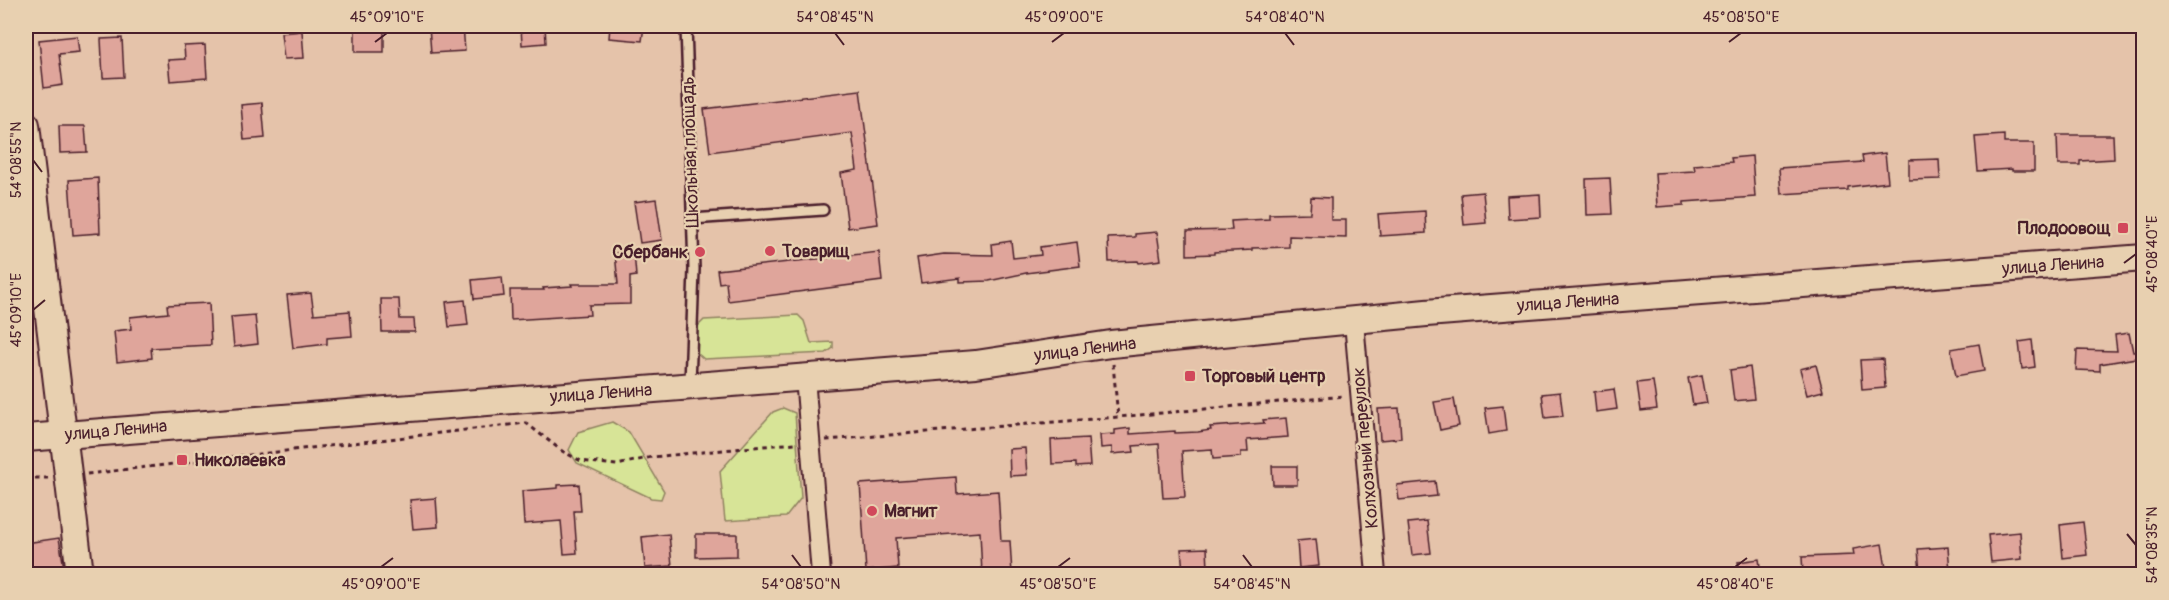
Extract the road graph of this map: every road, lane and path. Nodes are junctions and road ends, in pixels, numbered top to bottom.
1 (686, 26) edge
2 (26, 125) edge
3 (823, 210) dead end
4 (692, 219) junction
5 (2144, 258) edge
6 (1354, 321) junction
7 (1111, 344) junction
8 (805, 377) junction
9 (690, 387) junction
10 (1360, 394) junction
11 (1118, 417) junction
12 (64, 435) junction
13 (26, 438) edge
14 (810, 441) junction
15 (67, 477) junction
16 (26, 478) edge
17 (80, 574) edge
18 (821, 574) edge
19 (1376, 574) edge

1 - 4 lane, Школьная площадь
2 - 12 main road
3 - 4 lane
4 - 9 lane, Школьная площадь
5 - 6 main road, улица Ленина
6 - 7 main road, улица Ленина
6 - 10 street, Колхозный переулок
7 - 8 main road, улица Ленина
7 - 11 path
8 - 9 main road, улица Ленина
8 - 14 street
9 - 12 main road, улица Ленина
10 - 11 path
10 - 19 street, Колхозный переулок
11 - 14 path
12 - 13 main road, улица Ленина
12 - 15 main road
14 - 15 path
14 - 18 street
15 - 16 path
15 - 17 main road

